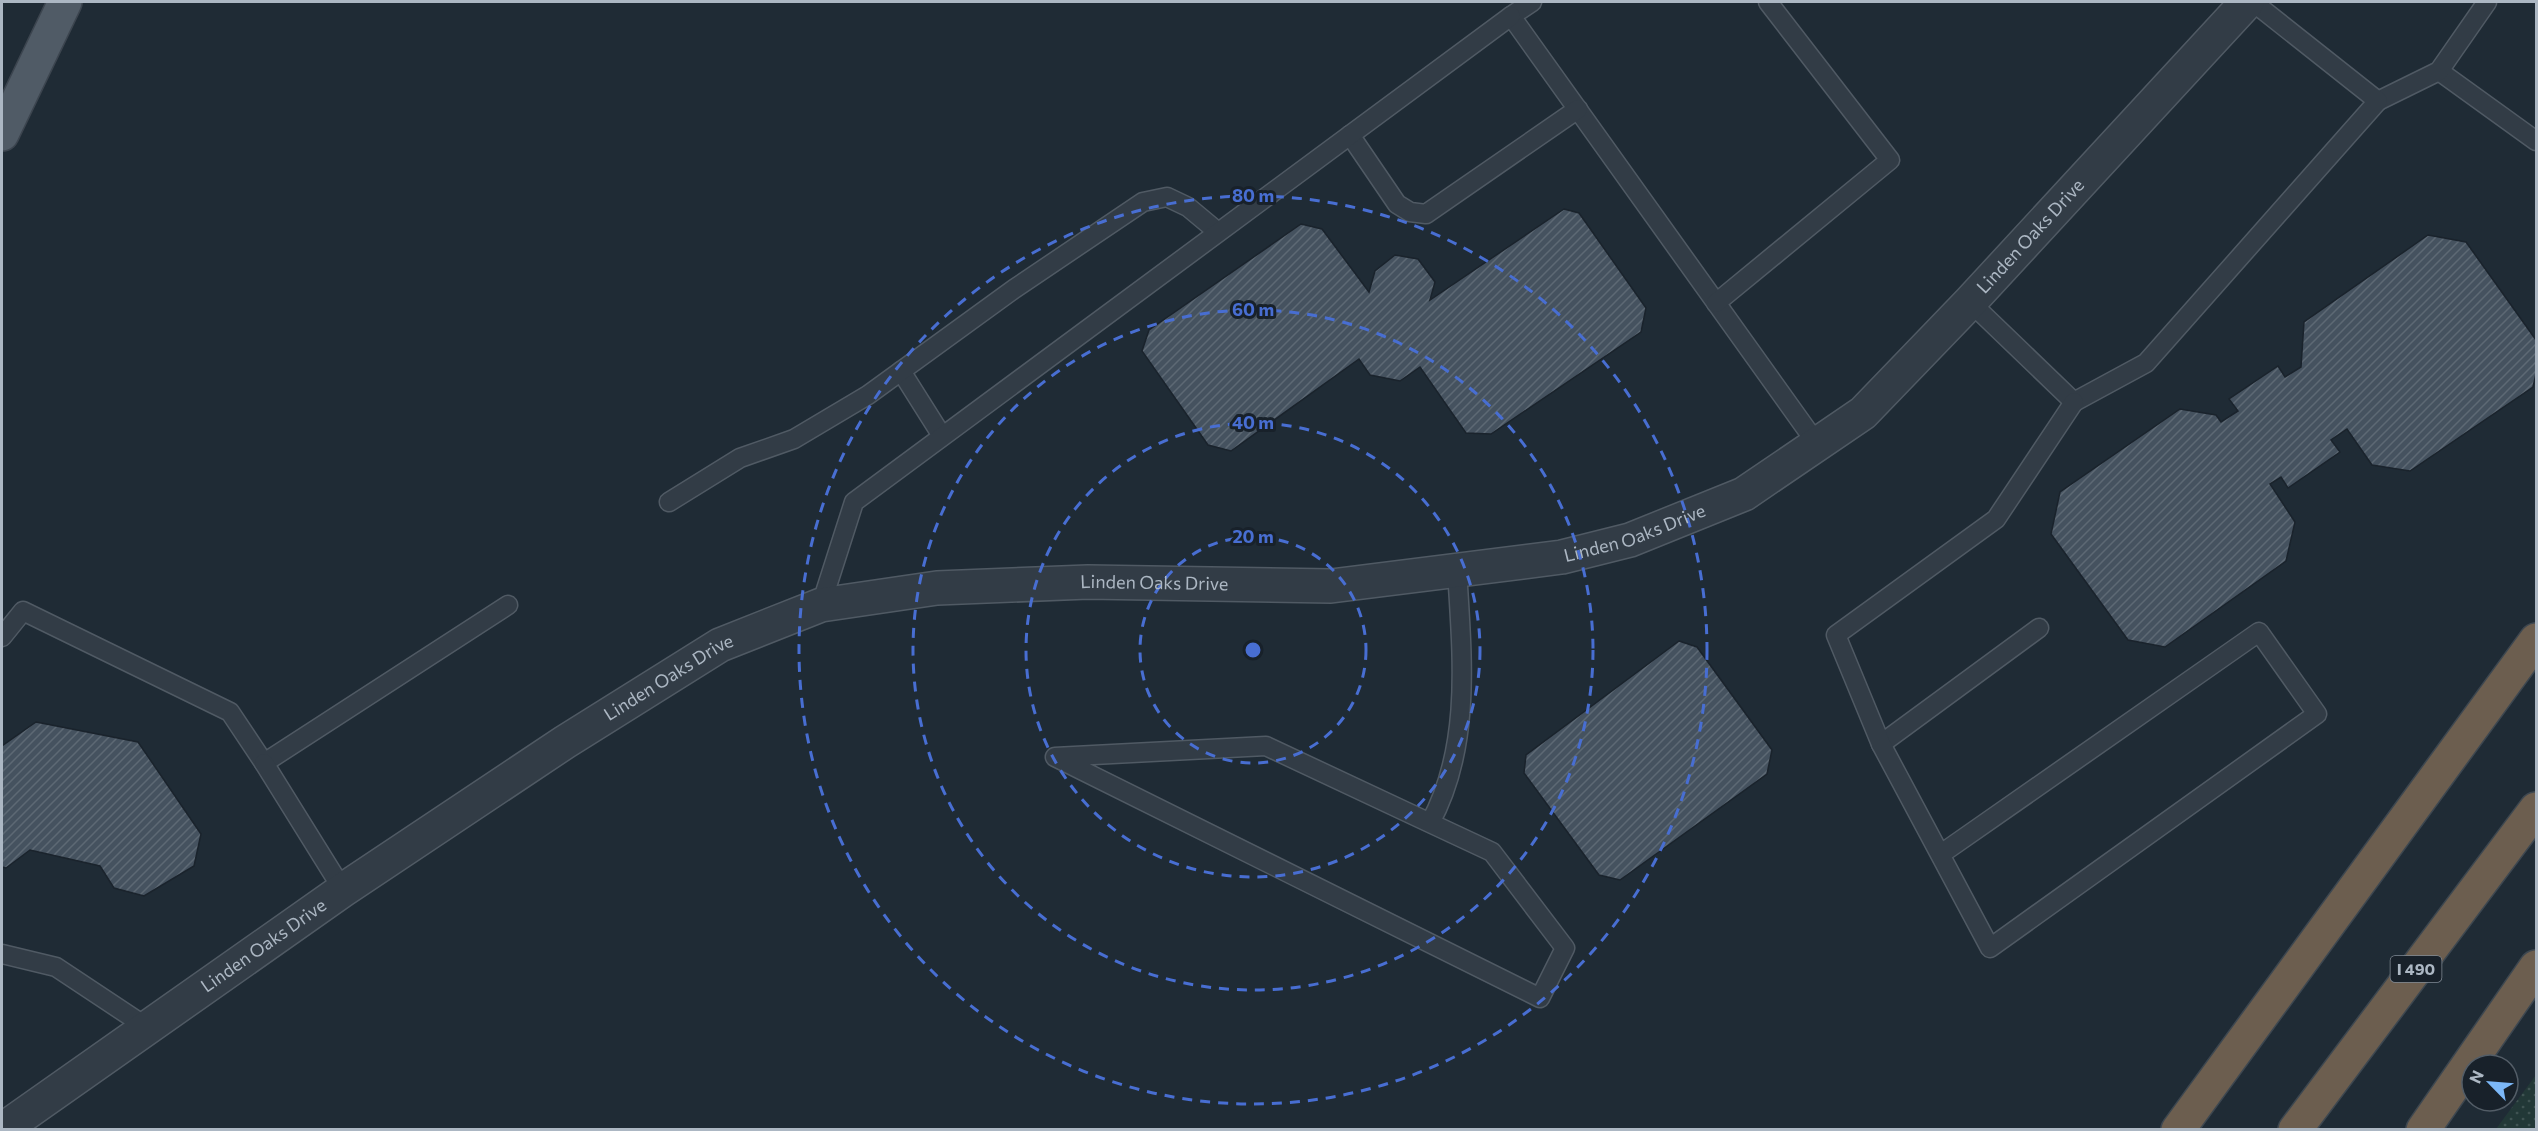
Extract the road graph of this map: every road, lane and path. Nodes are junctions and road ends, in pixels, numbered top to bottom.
1 (65, 2) edge
2 (1532, 2) edge
3 (1768, 2) edge
4 (2247, 2) edge
5 (2253, 2) edge
6 (2487, 2) edge
7 (1511, 16) junction
8 (2439, 71) junction
9 (2378, 101) junction
10 (1578, 109) junction
11 (2, 134) edge
12 (1350, 135) junction
13 (2536, 141) edge
14 (1218, 232) junction
15 (1970, 302) junction
16 (1716, 303) junction
17 (901, 371) junction
18 (2074, 402) junction
19 (942, 436) junction
20 (1817, 444) junction
21 (669, 502) dead end
22 (1457, 570) junction
23 (507, 605) dead end
24 (821, 605) junction
25 (2038, 628) dead end
26 (2, 637) edge
27 (2536, 640) edge
28 (1881, 744) junction
29 (264, 763) junction
30 (2536, 809) edge
31 (1430, 823) junction
32 (1941, 854) junction
33 (343, 890) junction
34 (2, 954) edge
35 (2536, 967) edge
36 (148, 1028) junction
37 (2, 1130) edge
38 (2178, 1130) edge
39 (2295, 1130) edge
40 (2423, 1130) edge

1 - 11 main road
2 - 7 lane
3 - 16 lane
4 - 15 street, Linden Oaks Drive
5 - 9 lane
6 - 8 lane
7 - 10 lane
7 - 12 lane
8 - 9 lane
8 - 13 lane
9 - 18 lane
10 - 12 lane
10 - 16 lane
12 - 14 lane
14 - 17 lane
14 - 19 lane
15 - 18 lane
15 - 20 street, Linden Oaks Drive
16 - 20 lane
17 - 19 lane
17 - 21 lane
18 - 28 lane
19 - 24 lane
20 - 22 street, Linden Oaks Drive
22 - 24 street, Linden Oaks Drive
22 - 31 lane
23 - 29 lane
24 - 33 street, Linden Oaks Drive
25 - 28 lane
26 - 29 lane
27 - 38 highway
28 - 32 lane
29 - 33 lane
30 - 39 highway, I 490
31 - 31 lane
32 - 32 lane
33 - 36 street, Linden Oaks Drive
34 - 36 lane
35 - 40 highway
36 - 37 street, Linden Oaks Drive

